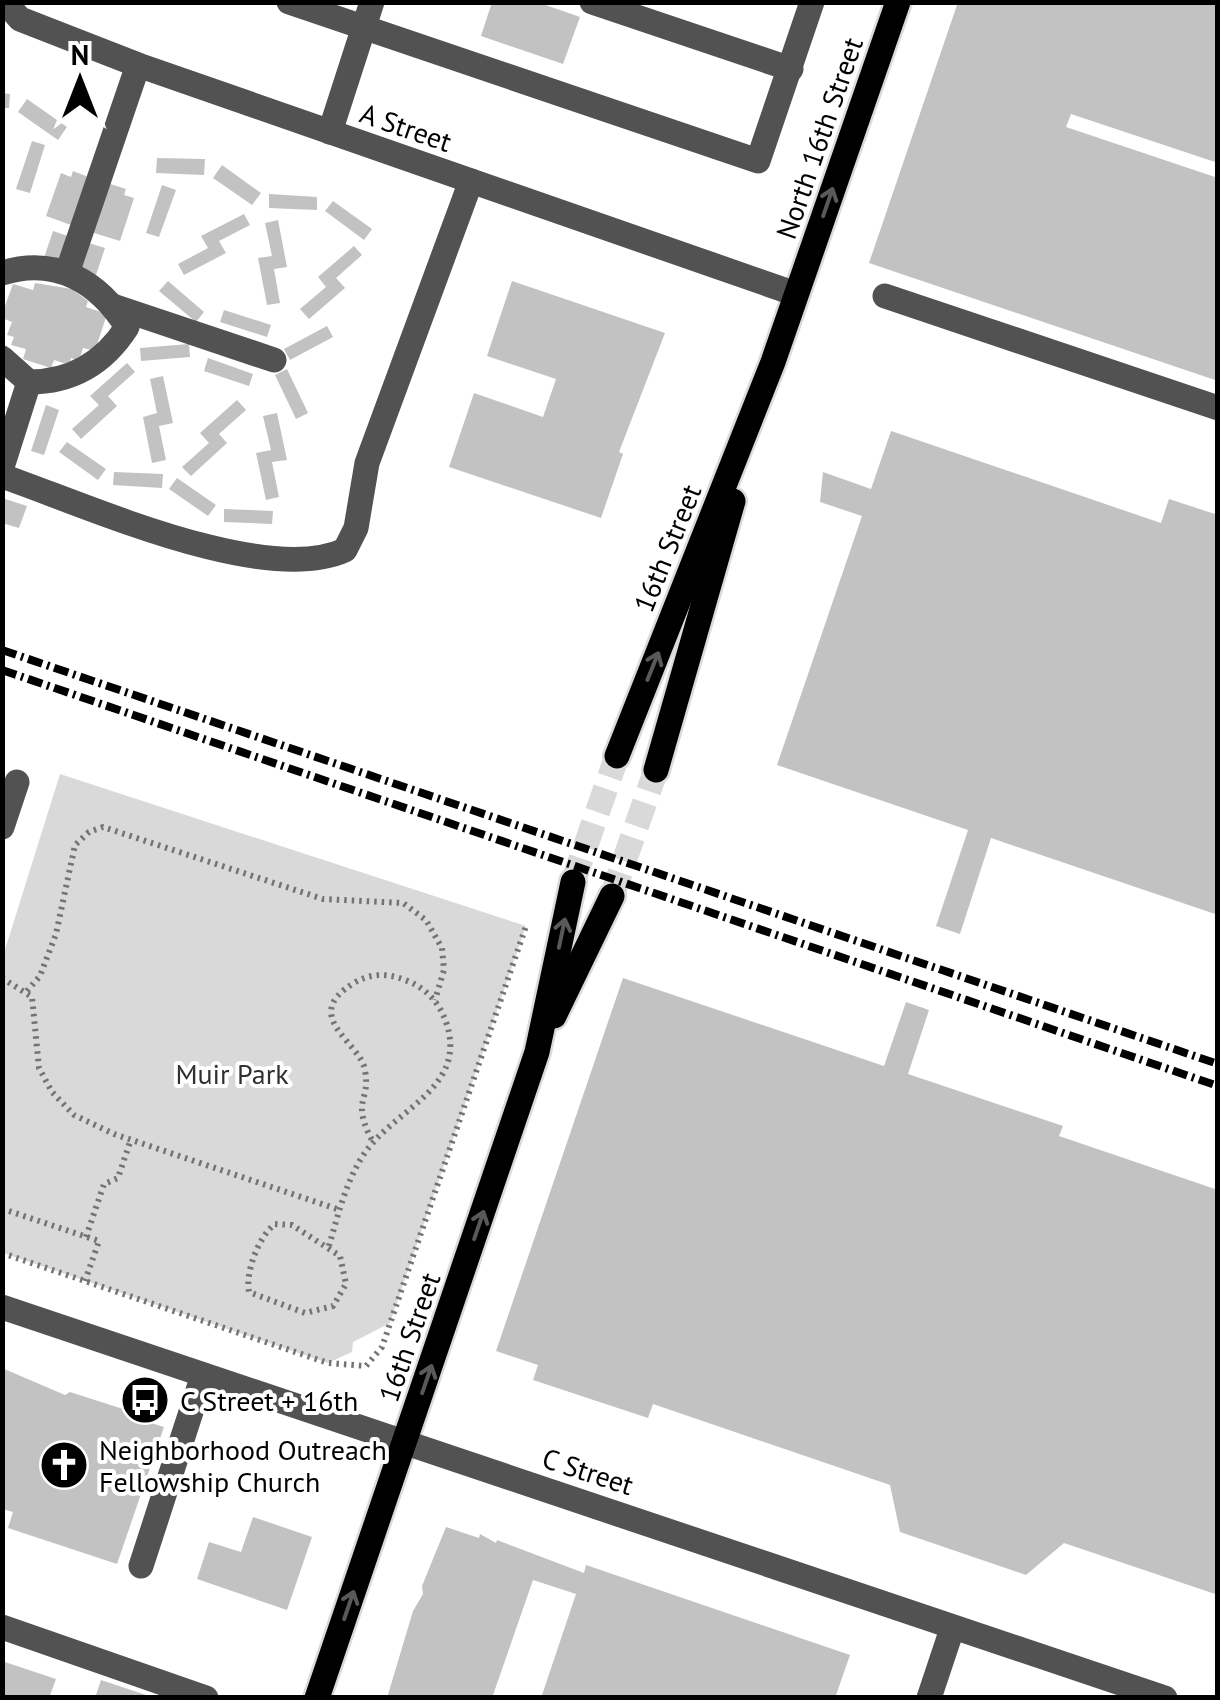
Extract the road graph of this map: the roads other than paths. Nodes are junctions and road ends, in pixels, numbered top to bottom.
1 (5, 2) edge
2 (288, 2) edge
3 (372, 2) edge
4 (592, 2) edge
5 (812, 2) edge
6 (898, 2) edge
7 (363, 28) junction
8 (138, 65) junction
9 (791, 69) junction
10 (330, 132) junction
11 (471, 181) junction
12 (5, 270) edge
13 (68, 273) junction
14 (796, 294) junction
15 (885, 296) dead end
16 (113, 306) junction
17 (2, 358) edge
18 (274, 360) dead end
19 (773, 362) junction
20 (29, 382) junction
21 (1218, 408) edge
22 (2, 466) edge
23 (2, 476) edge
24 (617, 756) tunnel mouth
25 (656, 770) tunnel mouth
26 (17, 782) dead end
27 (2, 826) edge
28 (573, 882) tunnel mouth
29 (612, 896) tunnel mouth
30 (537, 1052) junction
31 (2, 1307) edge
32 (203, 1375) junction
33 (406, 1442) junction
34 (141, 1566) dead end
35 (2, 1627) edge
36 (952, 1629) junction
37 (1160, 1696) edge
38 (206, 1698) edge
39 (317, 1698) edge
40 (929, 1698) edge

1 - 8 street, A Street
2 - 7 street
3 - 7 street
4 - 9 street
5 - 9 street
14 -> 6 main road, North 16th Street
7 - 9 street
7 - 10 street
8 - 10 street, A Street
8 - 13 street
10 - 11 street, A Street
11 - 14 street, A Street
11 - 23 street
12 - 13 street
13 - 16 street
14 - 19 main road, 16th Street
15 - 21 street
16 - 18 street
16 - 20 street
17 - 20 street
24 -> 19 main road, 16th Street
19 - 25 main road, 16th Street
20 - 22 street
26 - 27 street
30 -> 28 main road, 16th Street
29 - 30 main road, 16th Street
33 -> 30 main road, 16th Street
31 - 32 street, C Street
32 - 33 street, C Street
32 - 34 street
33 - 36 street, C Street
39 -> 33 main road, 16th Street
35 - 38 street
36 - 37 street, C Street
36 - 40 street

